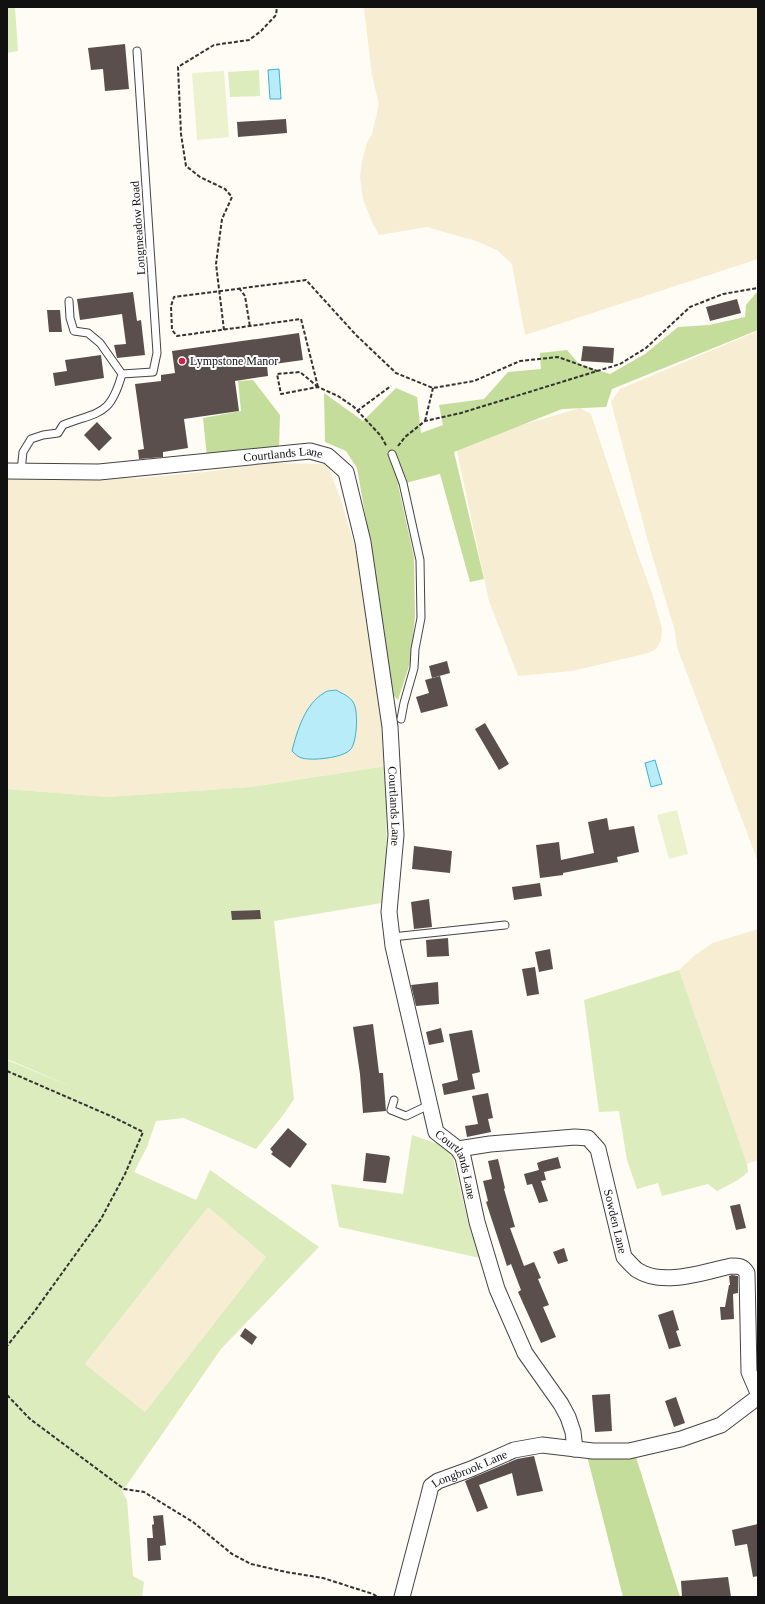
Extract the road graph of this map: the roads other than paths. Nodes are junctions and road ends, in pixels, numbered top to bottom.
1 (137, 51) dead end
2 (69, 301) dead end
3 (122, 374) junction
4 (392, 454) road end
5 (14, 471) edge
6 (396, 723) junction
7 (505, 925) dead end
8 (392, 937) junction
9 (394, 1100) dead end
10 (429, 1105) junction
11 (458, 1149) junction
12 (758, 1393) edge
13 (758, 1397) edge
14 (575, 1449) junction
15 (402, 1597) edge

1 - 3 lane, Longmeadow Road
2 - 3 lane
3 - 5 lane
4 - 6 lane
5 - 6 street, Courtlands Lane
6 - 8 street, Courtlands Lane
7 - 8 lane
8 - 10 street, Courtlands Lane
9 - 10 lane
10 - 11 street, Courtlands Lane
11 - 12 street, Sowden Lane
11 - 14 street, Courtlands Lane
13 - 14 street
14 - 15 street, Longbrook Lane

